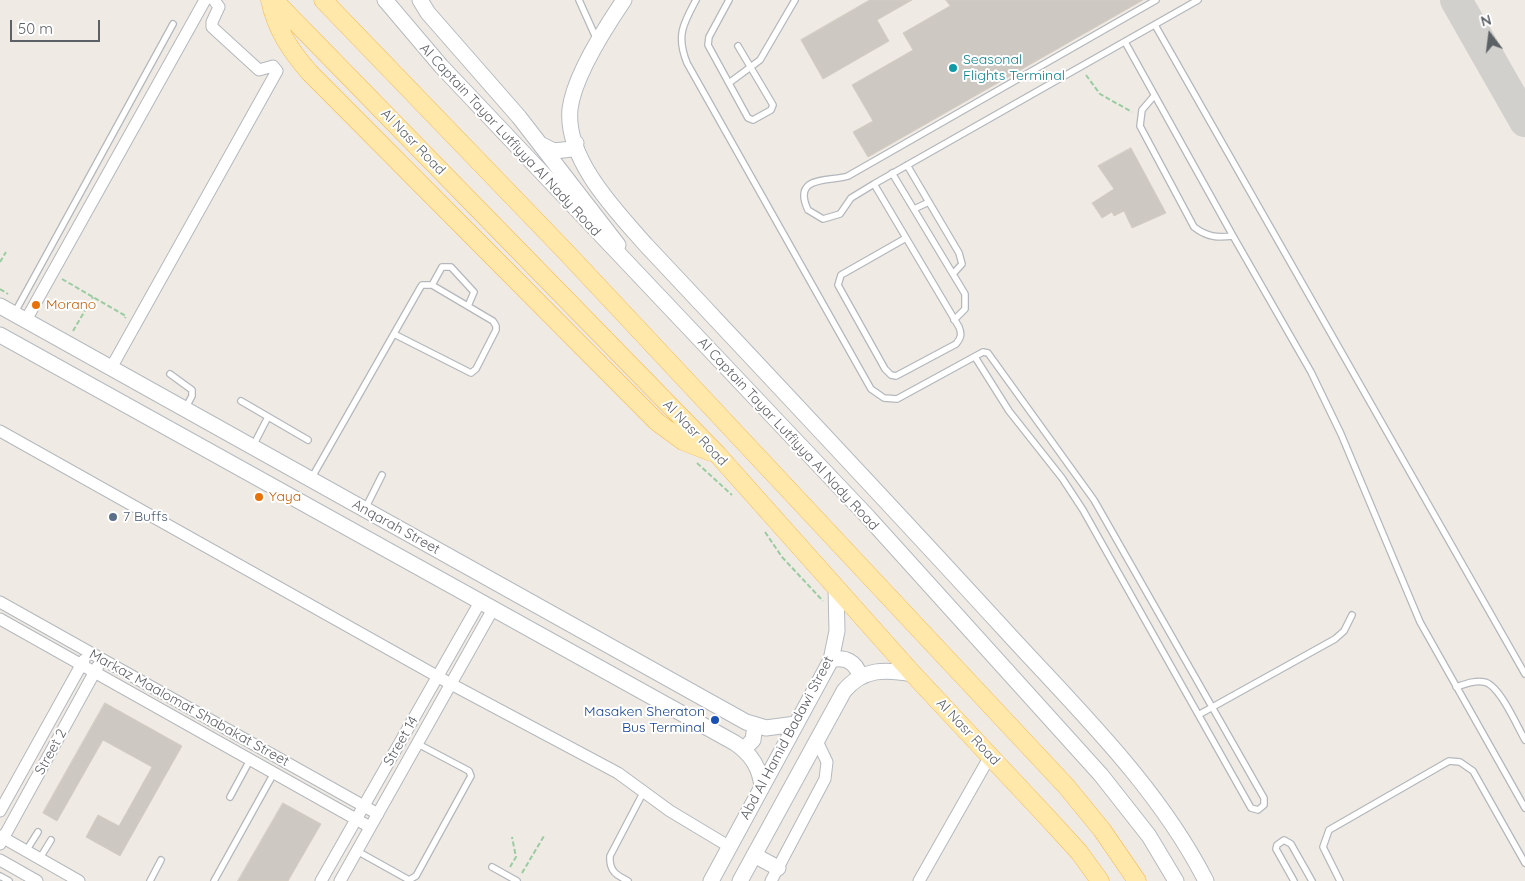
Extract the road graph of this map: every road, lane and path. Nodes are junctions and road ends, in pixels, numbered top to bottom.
1 (204, 0) edge
2 (214, 0) edge
3 (270, 0) edge
4 (274, 0) edge
5 (323, 0) edge
6 (385, 0) edge
7 (420, 0) edge
8 (579, 0) edge
9 (624, 0) edge
10 (696, 0) edge
11 (729, 0) edge
12 (795, 0) edge
13 (1156, 0) edge
14 (1198, 0) edge
15 (173, 24) dead end
16 (1154, 25) junction
17 (598, 42) junction
18 (1125, 42) junction
19 (738, 46) dead end
20 (1081, 66) junction
21 (751, 68) junction
22 (729, 83) junction
23 (1154, 96) junction
24 (1140, 117) junction
25 (576, 143) junction
26 (541, 144) junction
27 (907, 165) junction
28 (892, 173) junction
29 (874, 184) junction
30 (928, 202) junction
31 (914, 209) junction
32 (1233, 236) junction
33 (906, 238) junction
34 (6, 252) dead end
35 (0, 262) edge
36 (625, 262) junction
37 (954, 274) junction
38 (58, 277) dead end
39 (432, 285) junction
40 (93, 297) junction
41 (0, 306) edge
42 (468, 306) junction
43 (20, 317) junction
44 (954, 320) junction
45 (122, 323) dead end
46 (72, 334) dead end
47 (394, 334) junction
48 (0, 335) edge
49 (975, 357) junction
50 (111, 368) junction
51 (170, 374) dead end
52 (241, 401) dead end
53 (185, 409) junction
54 (268, 417) junction
55 (0, 431) edge
56 (308, 440) dead end
57 (253, 447) junction
58 (717, 454) junction
59 (382, 475) dead end
60 (311, 480) junction
61 (365, 509) junction
62 (836, 587) junction
63 (0, 602) edge
64 (480, 602) junction
65 (493, 609) junction
66 (1352, 615) dead end
67 (0, 619) edge
68 (88, 651) junction
69 (102, 659) junction
70 (831, 660) junction
71 (81, 665) junction
72 (95, 672) junction
73 (913, 674) junction
74 (1525, 674) edge
75 (438, 676) junction
76 (860, 676) junction
77 (451, 684) junction
78 (1456, 687) junction
79 (1214, 706) junction
80 (1200, 714) junction
81 (796, 724) junction
82 (756, 725) junction
83 (1525, 740) edge
84 (817, 741) junction
85 (418, 744) junction
86 (744, 749) junction
87 (990, 756) junction
88 (250, 760) junction
89 (274, 773) junction
90 (762, 787) junction
91 (644, 790) junction
92 (230, 797) dead end
93 (364, 806) junction
94 (1525, 808) edge
95 (0, 811) edge
96 (378, 814) junction
97 (356, 819) junction
98 (370, 827) junction
99 (38, 832) dead end
100 (544, 836) dead end
101 (512, 837) dead end
102 (1, 839) edge
103 (51, 840) dead end
104 (730, 847) junction
105 (26, 851) junction
106 (357, 851) junction
107 (754, 855) junction
108 (40, 858) junction
109 (0, 860) edge
110 (161, 860) dead end
111 (1525, 863) edge
112 (492, 867) dead end
113 (505, 874) junction
114 (522, 874) dead end
115 (775, 875) edge
116 (0, 876) edge
117 (625, 880) edge
118 (9, 881) edge
119 (36, 881) edge
120 (79, 881) edge
121 (150, 881) edge
122 (214, 881) edge
123 (321, 881) edge
124 (340, 881) edge
125 (517, 881) edge
126 (711, 881) edge
127 (740, 881) edge
128 (919, 881) edge
129 (1100, 881) edge
130 (1137, 881) edge
131 (1176, 881) edge
132 (1206, 881) edge
133 (1294, 881) edge
134 (1312, 881) edge
135 (1340, 881) edge

1 - 43 street
2 - 50 street
3 - 58 main road
4 - 58 main road, Al Nasr Road
5 - 130 main road, Al Nasr Road
6 - 36 main road, Al Captain Tayar Lutfiyya Al Nady Road
7 - 26 main road
8 - 17 lane
9 - 17 main road, Al Captain Tayar Lutfiyya Al Nady Road
10 - 49 lane
11 - 22 lane
12 - 21 lane
13 - 29 lane
14 - 16 lane
15 - 43 lane
16 - 18 lane
16 - 74 lane
17 - 25 main road, Al Captain Tayar Lutfiyya Al Nady Road
18 - 20 lane
18 - 23 lane
19 - 21 lane
20 - 24 path
20 - 27 lane
21 - 22 lane
21 - 22 lane
23 - 24 lane
23 - 32 lane
24 - 32 lane
25 - 26 main road
25 - 132 main road, Al Captain Tayar Lutfiyya Al Nady Road
26 - 36 main road
27 - 28 lane
27 - 30 lane
28 - 29 lane
28 - 31 lane
29 - 33 lane
30 - 31 lane
30 - 37 lane
31 - 37 lane
32 - 78 lane
33 - 44 lane
33 - 44 lane
34 - 35 path
36 - 131 main road, Al Captain Tayar Lutfiyya Al Nady Road
37 - 44 lane
38 - 40 path
39 - 42 lane
39 - 42 lane
39 - 47 lane
40 - 45 path
40 - 46 path
41 - 43 main road, Anqarah Street
42 - 47 lane
43 - 50 main road, Anqarah Street
47 - 60 lane
48 - 64 main road, Anqarah Street
49 - 79 lane
49 - 80 lane
50 - 53 main road, Anqarah Street
51 - 53 lane
52 - 54 lane
53 - 57 main road, Anqarah Street
54 - 56 lane
54 - 57 lane
55 - 75 street
57 - 60 main road, Anqarah Street
58 - 62 main road, Al Nasr Road
59 - 61 lane
60 - 61 main road, Anqarah Street
61 - 82 main road, Anqarah Street
62 - 70 main road, Abd Al Hamid Badawi Street
62 - 73 main road, Al Nasr Road
63 - 68 street, Markaz Maalomat Shabakat Street
64 - 65 main road, Anqarah Street
64 - 75 street, Street 14
65 - 77 street, Street 14
65 - 86 main road, Anqarah Street
66 - 79 lane
67 - 71 street, Markaz Maalomat Shabakat Street
68 - 69 street, Markaz Maalomat Shabakat Street
68 - 71 street, Street 2
69 - 72 street, Street 2
69 - 93 street, Markaz Maalomat Shabakat Street
70 - 76 main road
70 - 81 main road, Abd Al Hamid Badawi Street
71 - 72 street, Markaz Maalomat Shabakat Street
71 - 95 street, Street 2
72 - 88 street, Markaz Maalomat Shabakat Street
72 - 102 street, Street 2
73 - 76 main road
73 - 87 main road, Al Nasr Road
75 - 77 street
75 - 93 street, Street 14
76 - 84 main road, Abd Al Hamid Badawi Street
77 - 85 street, Street 14
77 - 91 street
78 - 83 lane
78 - 94 lane
79 - 80 lane
79 - 80 lane
81 - 82 main road, Anqarah Street
81 - 90 main road, Abd Al Hamid Badawi Street
82 - 86 main road
84 - 107 main road, Abd Al Hamid Badawi Street
84 - 115 street
85 - 96 street, Street 14
85 - 106 lane
86 - 90 main road, Anqarah Street
87 - 128 street
87 - 129 main road, Al Nasr Road
88 - 89 street, Markaz Maalomat Shabakat Street
88 - 92 lane
89 - 97 street, Markaz Maalomat Shabakat Street
89 - 122 lane
90 - 104 main road, Abd Al Hamid Badawi Street
91 - 104 street
91 - 117 lane
93 - 96 street, Markaz Maalomat Shabakat Street
93 - 97 street, Street 14
96 - 98 street, Street 14
97 - 98 street, Markaz Maalomat Shabakat Street
97 - 123 street, Street 14
98 - 106 street, Street 14
99 - 105 lane
100 - 114 path
101 - 113 path
102 - 105 street
103 - 108 lane
104 - 126 main road, Abd Al Hamid Badawi Street
105 - 108 street
106 - 124 street, Street 14
107 - 115 main road
107 - 127 main road, Abd Al Hamid Badawi Street
108 - 120 street
109 - 119 street
110 - 121 lane
111 - 135 lane
112 - 113 lane
113 - 125 lane
116 - 118 lane
133 - 134 lane

